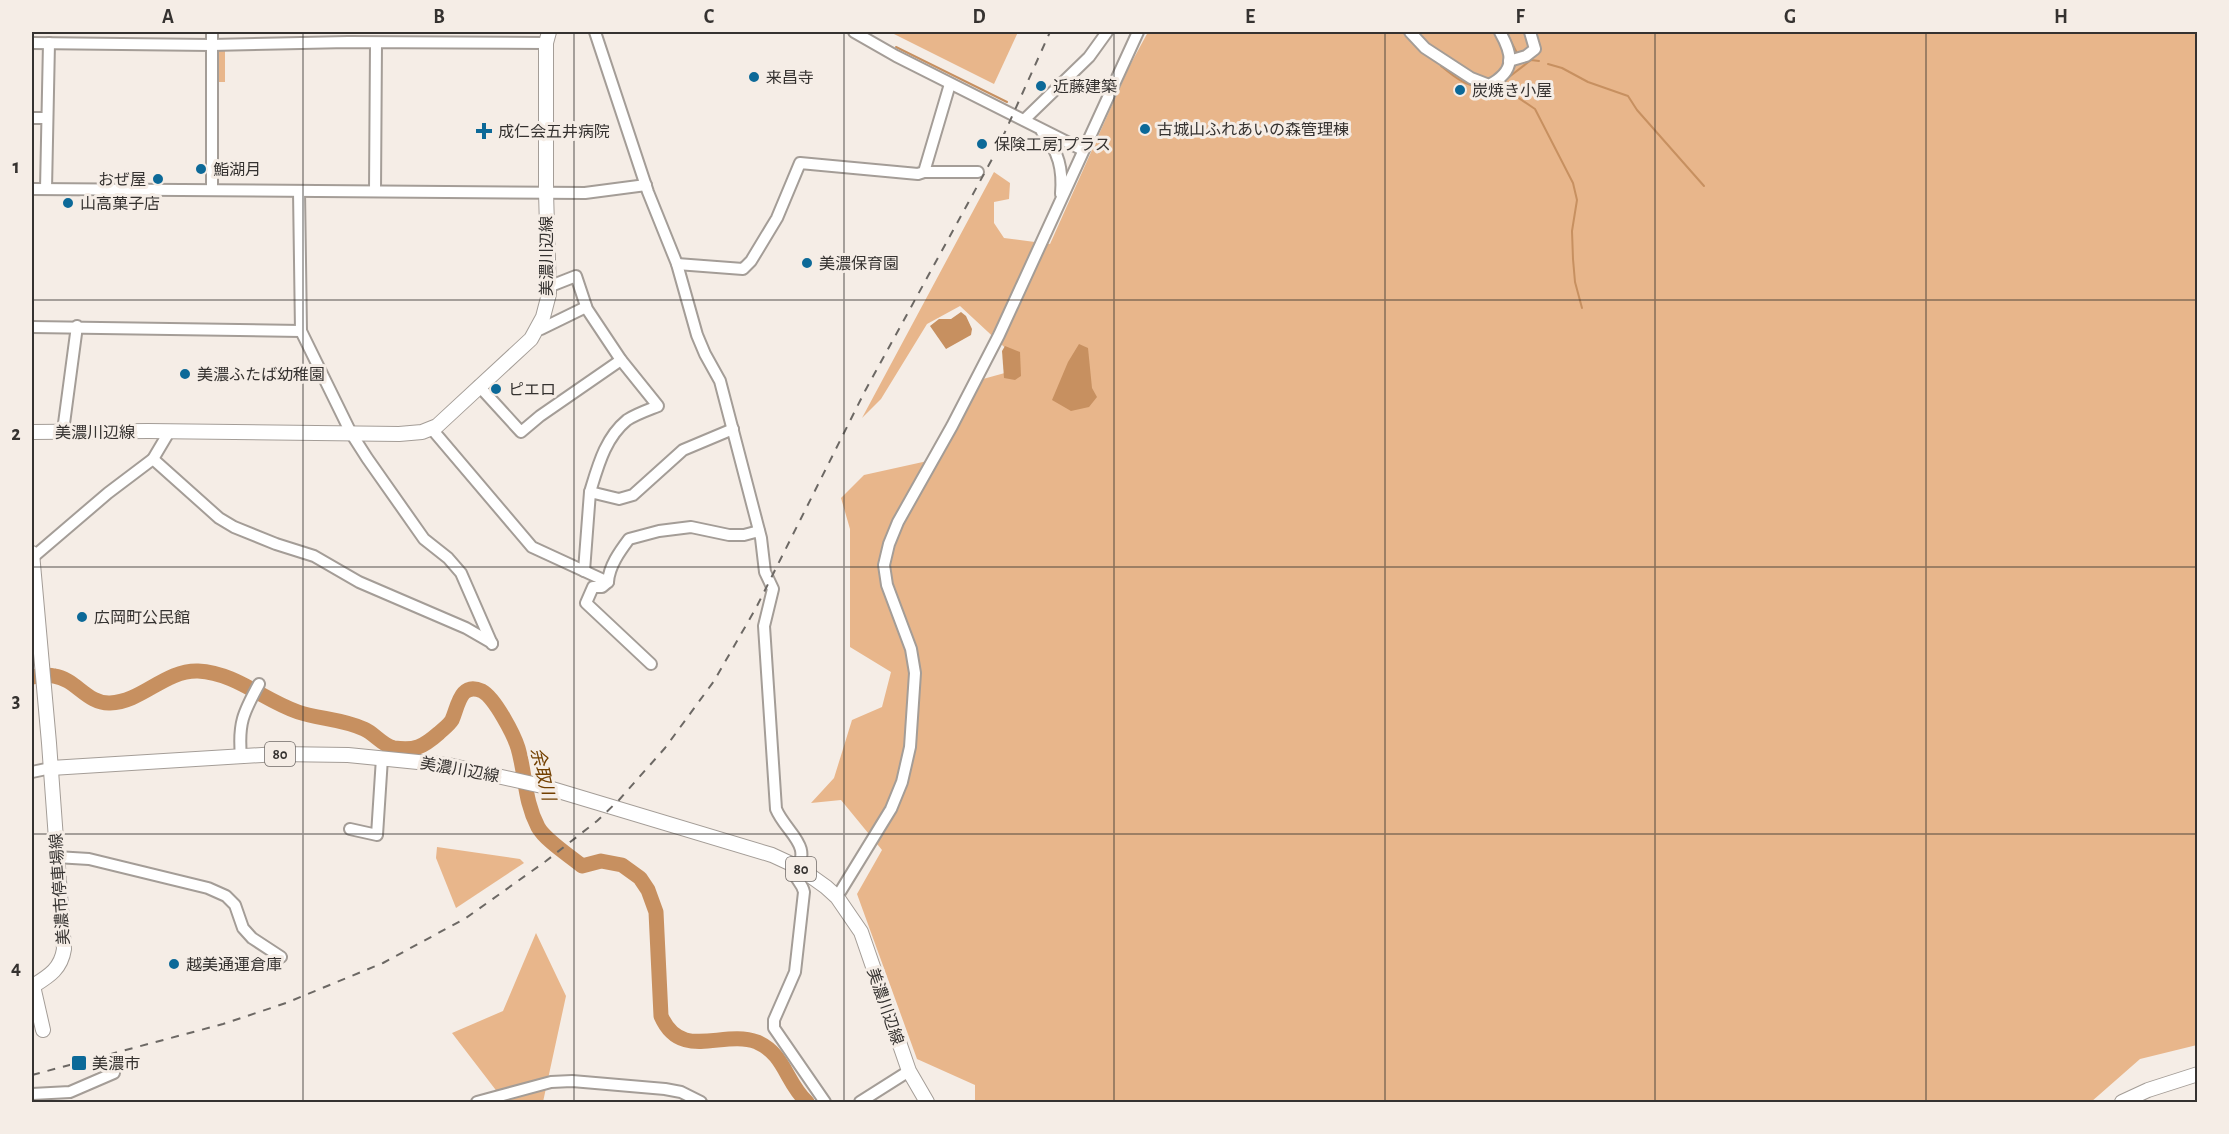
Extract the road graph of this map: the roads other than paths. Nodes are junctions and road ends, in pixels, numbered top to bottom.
1 (212, 32) edge
2 (595, 32) edge
3 (854, 32) edge
4 (1107, 32) edge
5 (1138, 32) edge
6 (1410, 32) edge
7 (1500, 32) edge
8 (1530, 32) edge
9 (547, 35) edge
10 (348, 37) edge
11 (49, 43) junction
12 (376, 43) junction
13 (32, 44) edge
14 (212, 45) junction
15 (1509, 61) junction
16 (950, 84) junction
17 (32, 118) edge
18 (47, 118) junction
19 (1024, 120) junction
20 (1038, 127) junction
21 (1083, 150) junction
22 (924, 172) junction
23 (978, 172) dead end
24 (646, 185) junction
25 (32, 189) edge
26 (46, 189) junction
27 (212, 189) junction
28 (300, 191) junction
29 (375, 191) junction
30 (546, 192) junction
31 (1061, 201) junction
32 (677, 264) junction
33 (548, 287) junction
34 (586, 307) junction
35 (77, 326) junction
36 (32, 327) edge
37 (537, 328) junction
38 (301, 331) junction
39 (621, 360) junction
40 (479, 386) junction
41 (431, 428) junction
42 (733, 429) junction
43 (63, 431) junction
44 (32, 432) edge
45 (169, 432) junction
46 (351, 433) junction
47 (153, 459) junction
48 (590, 492) junction
49 (759, 531) junction
50 (32, 553) edge
51 (32, 558) edge
52 (584, 572) junction
53 (608, 582) junction
54 (651, 664) dead end
55 (259, 684) dead end
56 (241, 756) junction
57 (382, 758) junction
58 (51, 768) junction
59 (32, 772) edge
60 (350, 829) dead end
61 (56, 857) junction
62 (798, 867) junction
63 (837, 897) junction
64 (280, 957) dead end
65 (32, 986) edge
66 (43, 1030) dead end
67 (909, 1071) junction
68 (114, 1073) dead end
69 (2198, 1074) edge
70 (32, 1094) edge
71 (477, 1102) edge
72 (701, 1102) edge
73 (825, 1102) edge
74 (860, 1102) edge
75 (927, 1102) edge
76 (2122, 1102) edge

1 - 14 street
2 - 24 street
3 - 16 street
4 - 19 street
5 - 21 street
6 - 15 street
7 - 15 street
8 - 15 street
9 - 12 street
9 - 30 main road, 美濃川辺線
10 - 12 street
10 - 14 street
11 - 13 street
11 - 14 street
11 - 18 street
12 - 29 street
14 - 27 street
16 - 19 street
16 - 22 street
17 - 18 street
18 - 26 street
19 - 20 street
20 - 21 street
20 - 31 street
21 - 31 street
22 - 23 street
22 - 32 street
24 - 30 street
24 - 32 street
25 - 26 street
26 - 27 street
27 - 28 street
28 - 29 street
28 - 38 street
29 - 30 street
30 - 33 main road, 美濃川辺線
31 - 63 street
32 - 42 street
33 - 34 street
33 - 37 main road, 美濃川辺線
34 - 37 street
34 - 39 street
35 - 36 street
35 - 38 street
35 - 43 street
37 - 40 main road, 美濃川辺線
38 - 46 street
39 - 40 street
39 - 48 street
40 - 41 main road, 美濃川辺線
41 - 46 main road, 美濃川辺線
41 - 52 street
42 - 48 street
42 - 49 street
43 - 44 main road, 美濃川辺線
43 - 45 main road, 美濃川辺線
45 - 46 main road, 美濃川辺線
45 - 47 street
46 - 47 street
47 - 51 street
48 - 52 street
49 - 53 street
49 - 62 street
50 - 51 main road
51 - 58 main road
52 - 53 street
53 - 54 street
55 - 56 street
56 - 57 main road, 美濃川辺線 / 80
56 - 58 main road, 美濃川辺線 / 80
57 - 60 street
57 - 62 main road, 美濃川辺線 / 80
58 - 59 street
58 - 61 main road, 美濃市停車場線
61 - 64 street
61 - 65 main road, 美濃市停車場線
62 - 63 main road, 美濃川辺線 / 80
62 - 73 street
63 - 67 main road, 美濃川辺線 / 80
65 - 66 main road, 美濃市停車場線
67 - 74 street
67 - 75 main road, 美濃川辺線 / 80
68 - 70 street
69 - 76 main road
71 - 72 street

